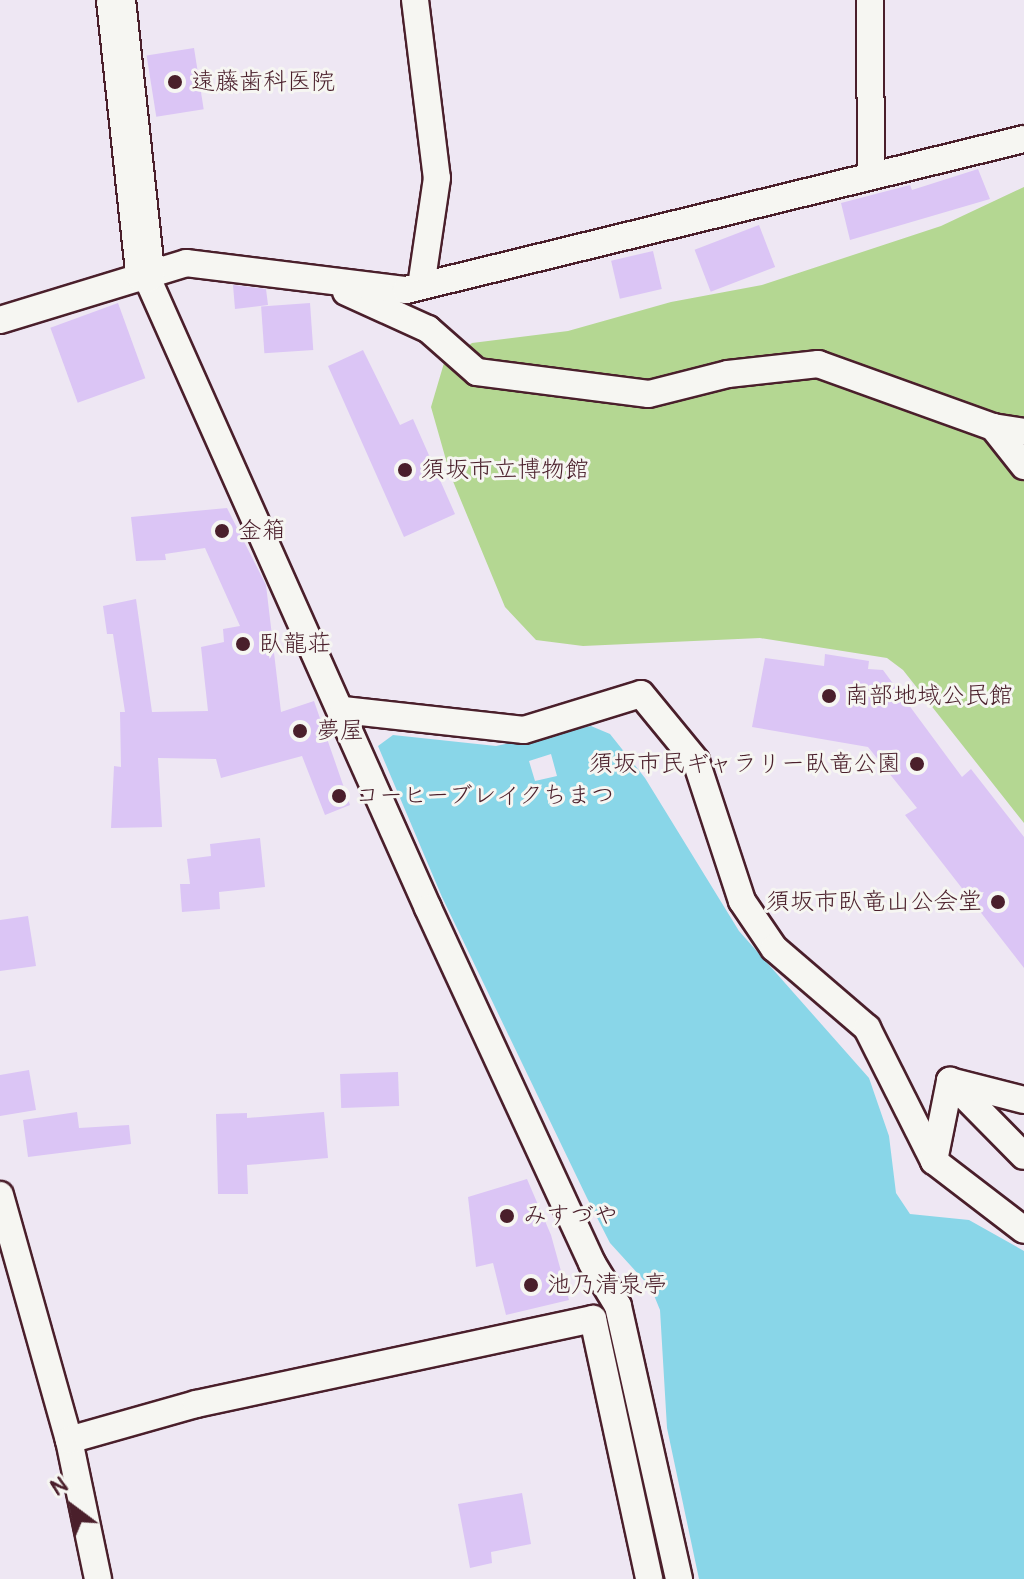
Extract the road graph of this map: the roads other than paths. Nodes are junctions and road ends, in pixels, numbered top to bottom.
1 (116, 0) edge
2 (415, 0) edge
3 (870, 0) edge
4 (1024, 139) edge
5 (871, 175) junction
6 (145, 273) junction
7 (421, 286) junction
8 (343, 290) dead end
9 (0, 320) edge
10 (993, 427) junction
11 (1024, 432) edge
12 (1024, 466) edge
13 (343, 710) junction
14 (950, 1081) junction
15 (1024, 1100) edge
16 (1024, 1156) edge
17 (934, 1161) junction
18 (0, 1195) edge
19 (1024, 1230) edge
20 (69, 1440) junction
21 (98, 1579) edge
22 (649, 1579) edge
23 (679, 1579) edge

1 - 6 street
2 - 7 street
3 - 5 street
4 - 5 street
5 - 7 street
6 - 7 street
6 - 9 street
6 - 13 street
8 - 10 street
10 - 11 street
10 - 12 street
13 - 17 street
13 - 23 street
14 - 15 street
14 - 16 street
14 - 17 street
17 - 19 street
18 - 20 street
20 - 21 street
20 - 22 street

